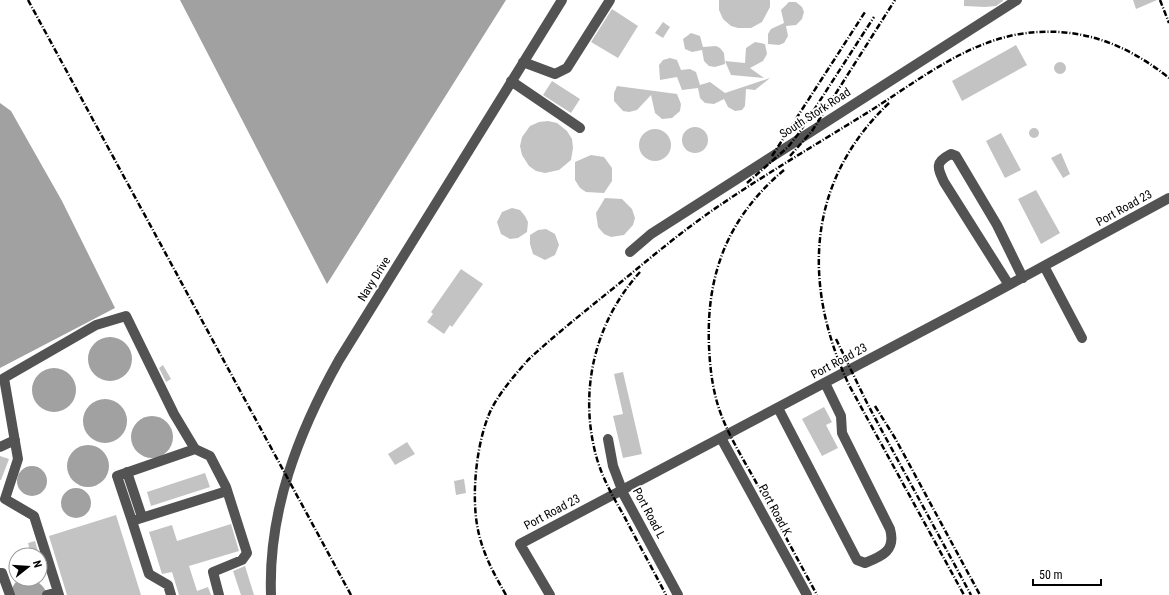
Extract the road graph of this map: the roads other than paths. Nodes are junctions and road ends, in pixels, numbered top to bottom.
1 (562, 0) edge
2 (610, 0) edge
3 (1017, 0) edge
4 (523, 62) junction
5 (511, 81) junction
6 (580, 128) dead end
7 (1169, 198) edge
8 (630, 252) dead end
9 (1044, 266) junction
10 (1023, 278) junction
11 (1009, 285) junction
12 (1082, 338) dead end
13 (825, 383) junction
14 (778, 408) junction
15 (721, 438) junction
16 (608, 439) dead end
17 (15, 440) junction
18 (0, 447) edge
19 (196, 449) junction
20 (622, 490) junction
21 (227, 491) junction
22 (3, 499) edge
23 (137, 519) junction
24 (0, 573) edge
25 (58, 593) edge
26 (10, 595) edge
27 (48, 595) edge
28 (171, 595) edge
29 (219, 595) edge
30 (271, 595) edge
31 (550, 595) edge
32 (678, 595) edge
33 (806, 595) edge

1 - 4 street, Navy Drive
2 - 4 street
3 - 8 street, South Stork Road
4 - 5 street, Navy Drive
5 - 6 street
5 - 30 street, Navy Drive
7 - 9 street, Port Road 23
9 - 10 street, Port Road 23
9 - 12 street
10 - 11 street, Port Road 23
10 - 11 street
11 - 13 street, Port Road 23
13 - 14 street, Port Road 23
13 - 14 street
14 - 15 street, Port Road 23
15 - 20 street, Port Road 23
15 - 33 street, Port Road K
16 - 20 street, Port Road L
17 - 18 street
17 - 19 street
17 - 22 street
19 - 21 street
19 - 23 street
20 - 31 street, Port Road 23
20 - 32 street, Port Road L
21 - 23 street
21 - 29 street
22 - 25 street
23 - 28 street
24 - 26 street
25 - 27 street

